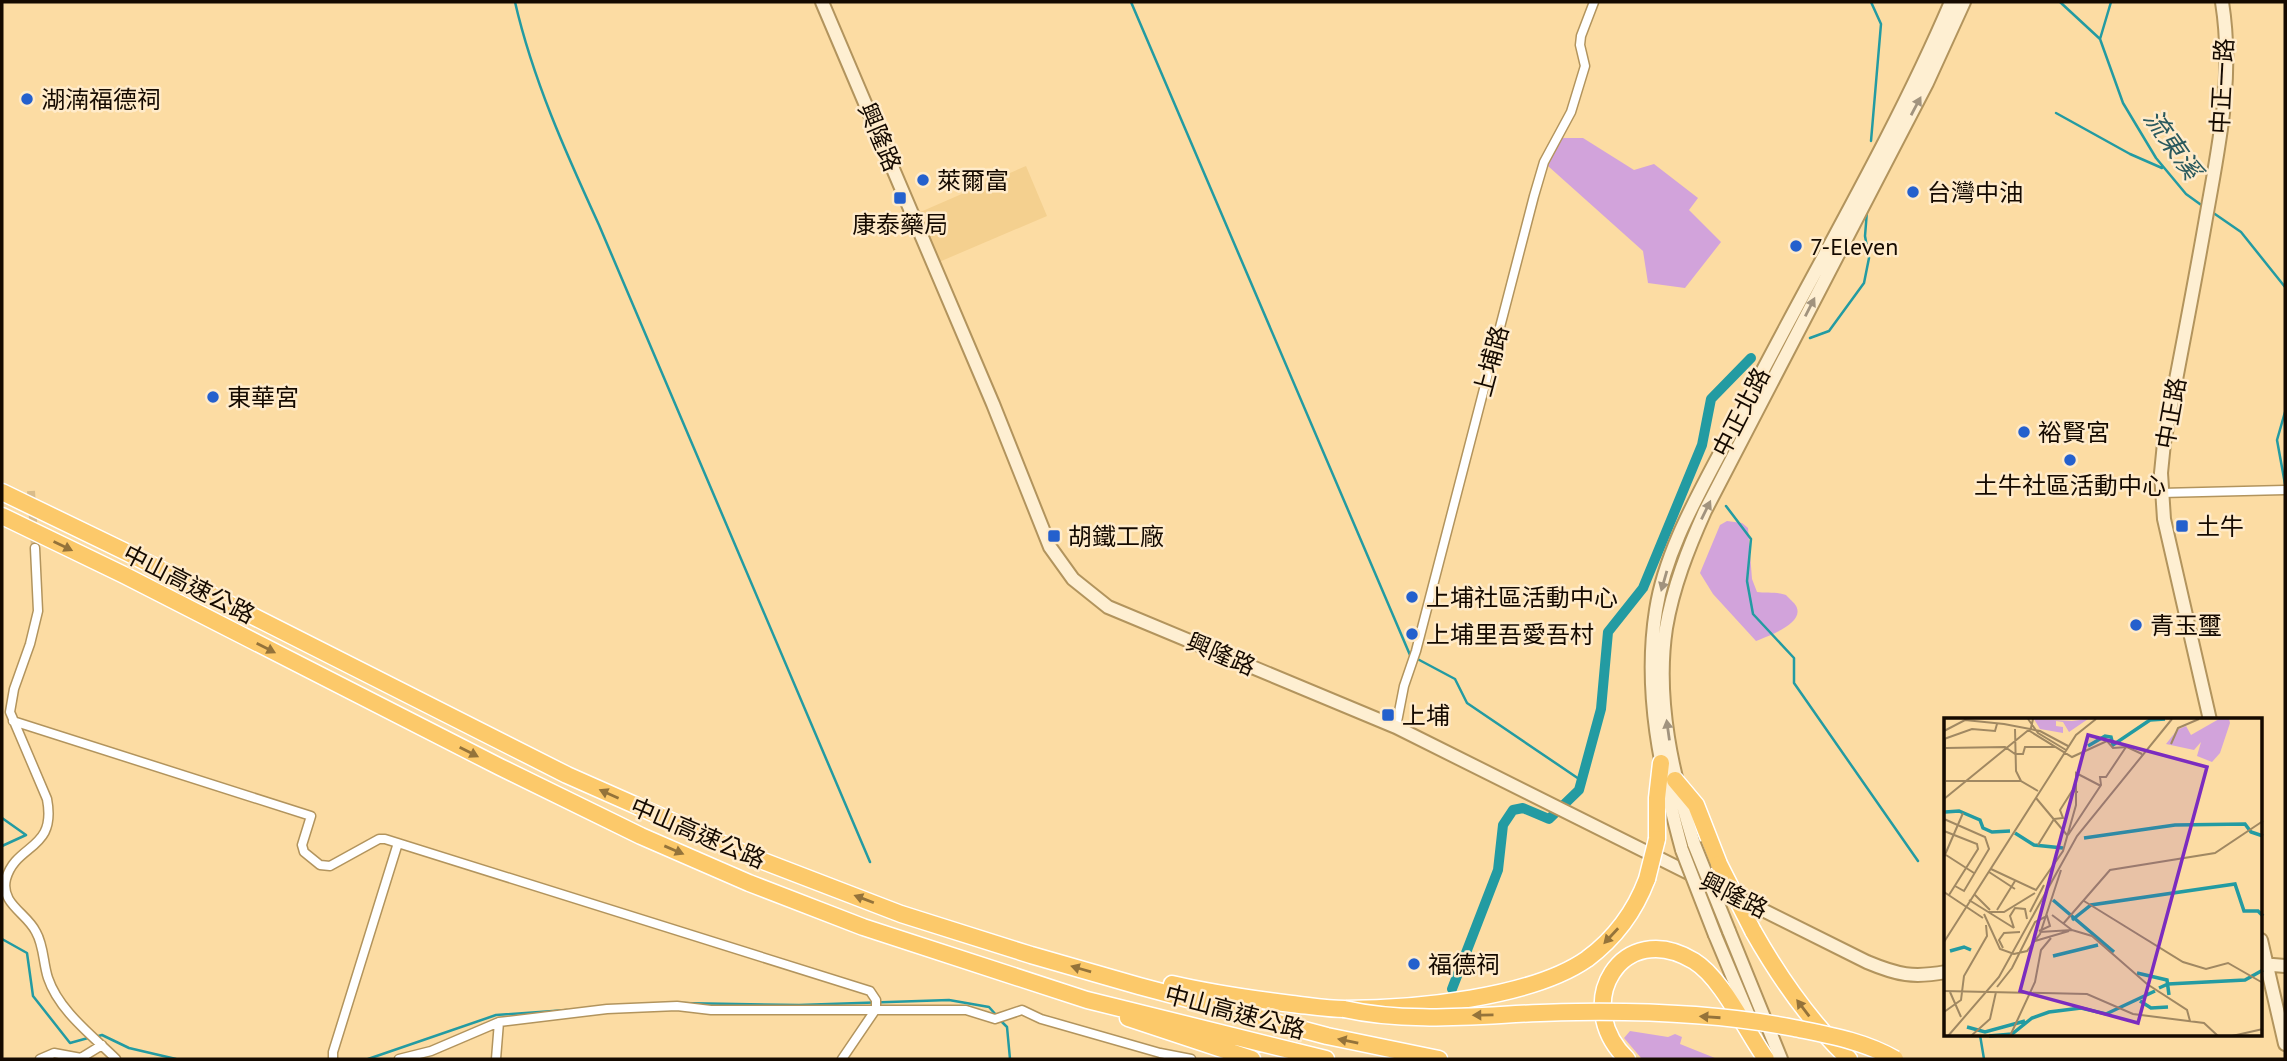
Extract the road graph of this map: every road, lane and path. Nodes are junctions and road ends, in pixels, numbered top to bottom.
1 (822, 2) edge
2 (1594, 2) edge
3 (1951, 2) edge
4 (1964, 2) edge
5 (2222, 2) edge
6 (2204, 229) joint
7 (2285, 490) edge
8 (2, 492) edge
9 (2161, 493) junction
10 (2, 516) edge
11 (35, 548) tunnel mouth
12 (2210, 718) edge
13 (13, 721) junction
14 (1396, 727) junction
15 (1661, 763) junction
16 (1675, 780) junction
17 (398, 843) junction
18 (1688, 847) junction
19 (2264, 964) edge
20 (2285, 966) edge
21 (1944, 972) edge
22 (2285, 972) edge
23 (1108, 976) junction
24 (1087, 1000) junction
25 (876, 1009) junction
26 (1344, 1009) junction
27 (499, 1022) junction
28 (100, 1043) junction
29 (2285, 1044) edge
30 (40, 1059) edge
31 (116, 1059) edge
32 (333, 1059) edge
33 (399, 1059) edge
34 (496, 1059) edge
35 (842, 1059) edge
36 (1191, 1059) edge
37 (1252, 1059) edge
38 (1326, 1059) edge
39 (1438, 1059) edge
40 (1627, 1059) edge
41 (1767, 1059) edge
42 (1781, 1059) edge
43 (1849, 1059) edge
44 (1895, 1059) edge

1 - 14 main road, 興隆路
2 - 14 street, 上埔路
3 -> 15 main road, 中正北路
16 -> 4 main road, 中正北路
5 - 6 main road, 中正一路
6 - 9 main road, 中正路
7 - 9 street
23 -> 8 highway, 中山高速公路
9 - 12 main road, 中正路
10 -> 24 highway, 中山高速公路
11 - 13 street
13 - 17 street
13 - 28 street
14 - 21 main road, 興隆路
15 - 18 main road, 中正北路
15 -> 26 highway, bridge
16 - 18 main road, 中正北路
43 -> 16 highway, bridge
17 - 25 street
17 - 32 street
18 - 41 main road, bridge
18 - 42 main road, bridge
19 - 20 main road
19 - 22 main road
19 - 29 main road
23 - 26 highway
39 -> 23 highway, 中山高速公路
24 - 37 highway
24 - 38 highway, 中山高速公路
25 - 27 street
25 - 35 street
25 - 36 street
44 -> 26 highway, bridge
27 - 33 street
27 - 34 street
28 - 30 street
28 - 31 street
40 - 41 highway

